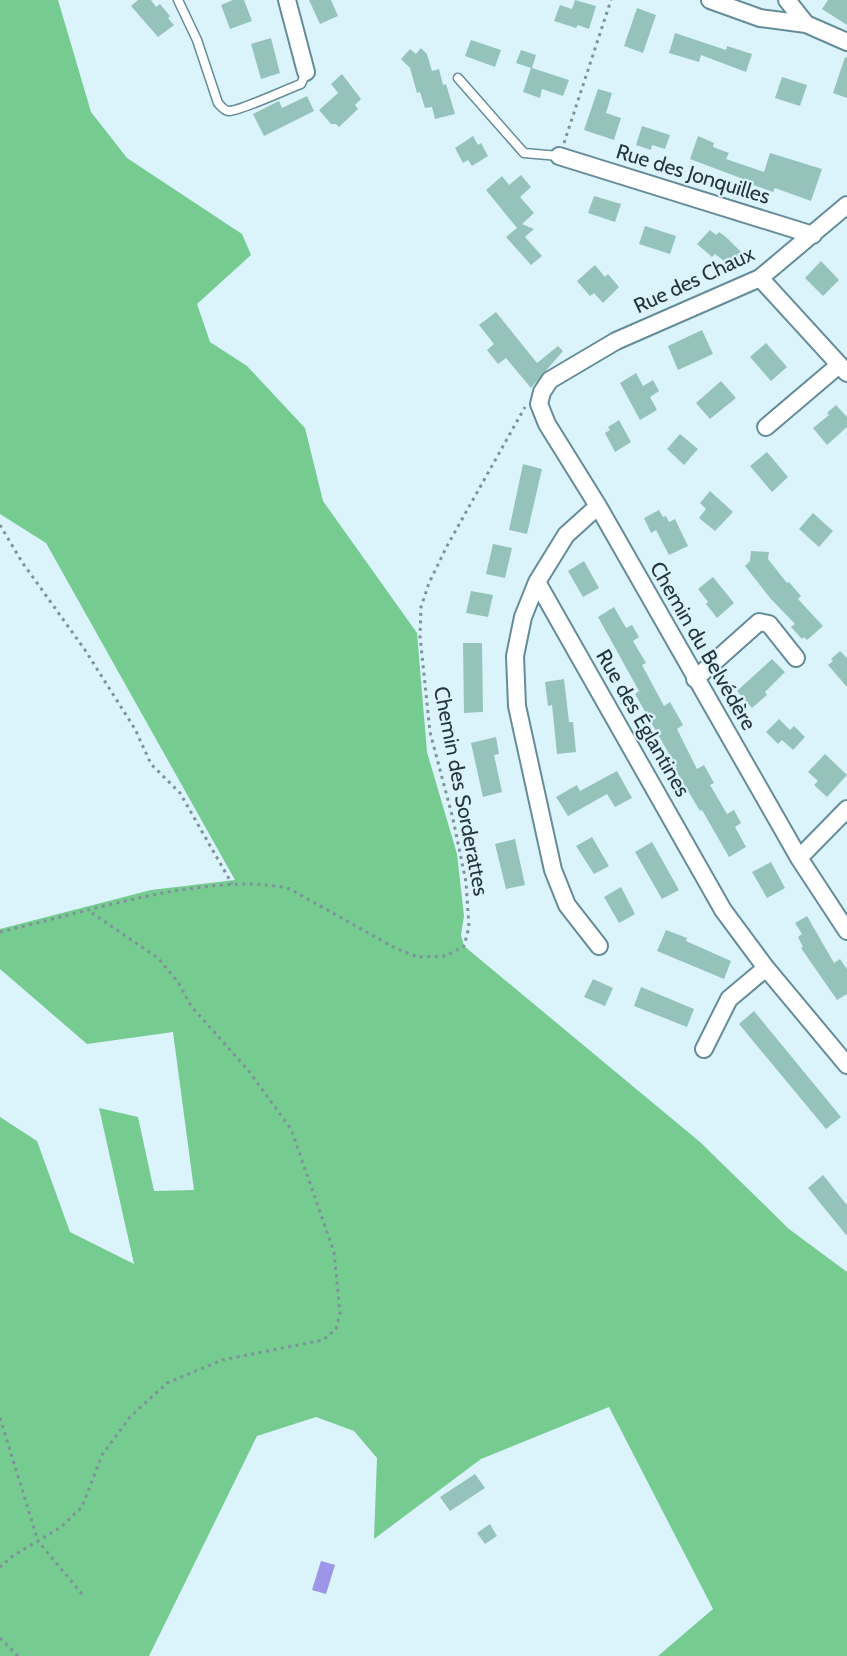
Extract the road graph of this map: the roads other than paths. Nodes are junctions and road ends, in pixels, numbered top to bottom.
1 (178, 0) edge
2 (287, 0) edge
3 (710, 0) edge
4 (787, 0) edge
5 (806, 24) junction
6 (847, 42) edge
7 (306, 72) joint
8 (458, 78) dead end
9 (560, 156) joint
10 (847, 205) edge
11 (813, 235) junction
12 (760, 278) junction
13 (843, 369) edge
14 (539, 404) joint
15 (766, 427) dead end
16 (598, 506) junction
17 (537, 582) junction
18 (796, 658) dead end
19 (695, 679) junction
20 (847, 809) edge
21 (799, 858) junction
22 (847, 932) edge
23 (599, 946) dead end
24 (766, 968) junction
25 (704, 1049) dead end
26 (847, 1065) edge

1 - 7 lane
2 - 7 street
3 - 5 street
4 - 5 street
5 - 6 street
8 - 9 lane
9 - 11 street, Rue des Jonquilles
10 - 11 street, Rue des Chaux
11 - 12 street, Rue des Chaux
12 - 13 street
12 - 14 street, Rue des Chaux
13 - 15 street
14 - 16 street, Chemin du Belvédère
16 - 17 street
16 - 19 street, Chemin du Belvédère
17 - 23 street
17 - 24 street, Rue des Églantines
18 - 19 street
19 - 21 street, Chemin du Belvédère
20 - 21 street
21 - 22 street, Chemin du Belvédère
24 - 25 street
24 - 26 street, Rue des Églantines

